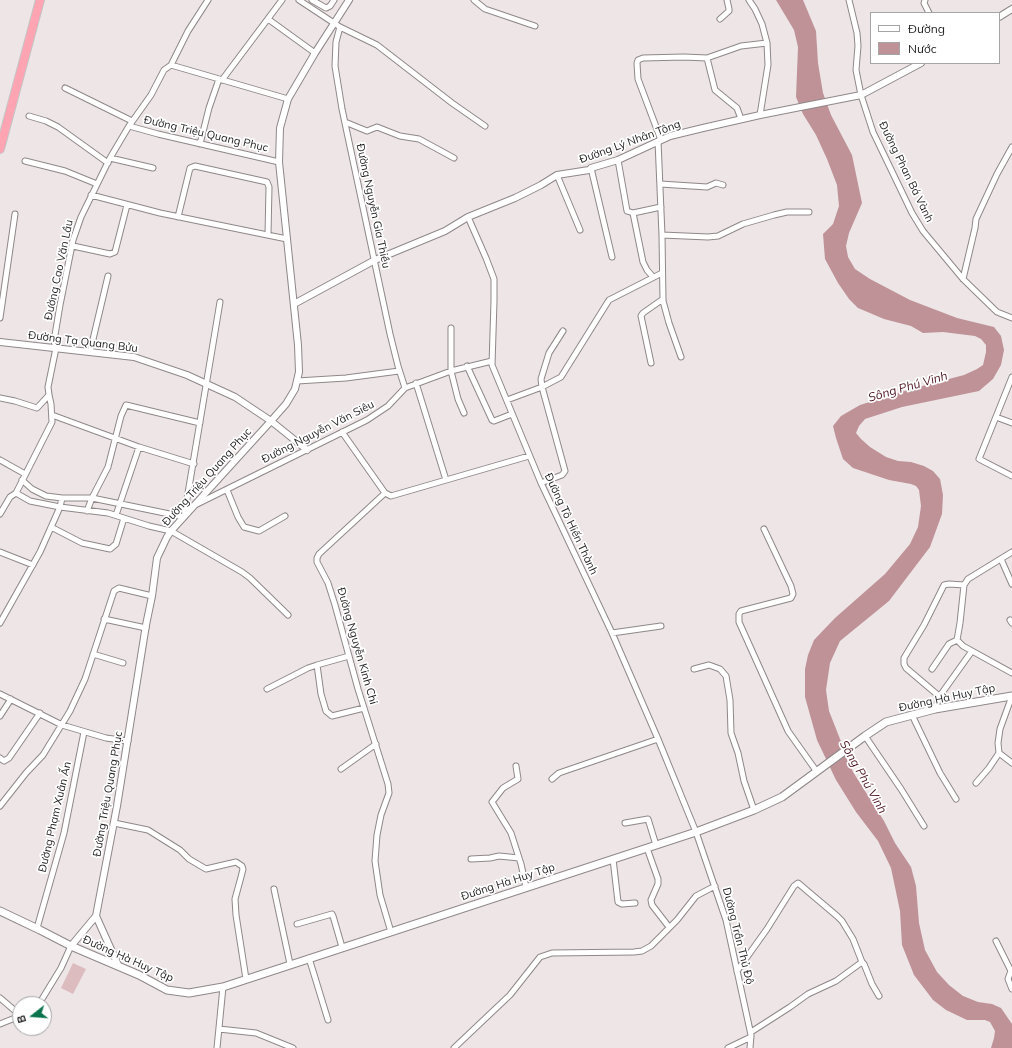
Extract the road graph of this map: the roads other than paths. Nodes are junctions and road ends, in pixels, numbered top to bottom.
1 (40, 0) edge
2 (208, 0) edge
3 (282, 0) edge
4 (299, 0) edge
5 (312, 0) edge
6 (334, 0) edge
7 (349, 0) edge
8 (474, 0) edge
9 (727, 0) edge
10 (749, 0) edge
11 (849, 0) edge
12 (924, 0) edge
13 (1012, 9) edge
14 (928, 12) edge
15 (1000, 16) edge
16 (268, 19) junction
17 (720, 19) dead end
18 (334, 23) junction
19 (535, 26) dead end
20 (340, 27) junction
21 (767, 43) junction
22 (315, 53) junction
23 (707, 58) junction
24 (918, 64) edge
25 (171, 65) junction
26 (220, 79) junction
27 (65, 88) dead end
28 (861, 94) junction
29 (288, 99) junction
30 (760, 115) junction
31 (29, 116) dead end
32 (741, 119) junction
33 (345, 122) junction
34 (130, 123) junction
35 (485, 126) dead end
36 (660, 140) junction
37 (200, 144) junction
38 (1012, 147) edge
39 (0, 149) edge
40 (454, 158) dead end
41 (618, 160) junction
42 (25, 161) dead end
43 (109, 161) junction
44 (279, 162) junction
45 (152, 168) dead end
46 (591, 168) junction
47 (557, 175) junction
48 (97, 184) junction
49 (660, 184) junction
50 (723, 185) dead end
51 (91, 195) junction
52 (127, 205) junction
53 (660, 207) junction
54 (809, 212) dead end
55 (633, 213) junction
56 (16, 214) dead end
57 (178, 217) junction
58 (468, 217) junction
59 (580, 230) dead end
60 (268, 235) junction
61 (662, 235) junction
62 (288, 239) junction
63 (73, 246) junction
64 (612, 257) dead end
65 (375, 260) junction
66 (662, 273) junction
67 (108, 276) dead end
68 (653, 277) junction
69 (963, 279) junction
70 (663, 299) junction
71 (220, 302) dead end
72 (294, 304) junction
73 (0, 318) edge
74 (1012, 318) edge
75 (451, 328) dead end
76 (563, 331) dead end
77 (0, 342) edge
78 (56, 348) junction
79 (90, 352) junction
80 (681, 357) dead end
81 (492, 361) junction
82 (651, 363) dead end
83 (467, 366) junction
84 (399, 371) junction
85 (451, 371) junction
86 (1012, 377) edge
87 (297, 381) junction
88 (206, 384) junction
89 (416, 384) junction
90 (542, 387) junction
91 (405, 388) junction
92 (49, 396) junction
93 (0, 398) edge
94 (507, 400) junction
95 (464, 413) dead end
96 (52, 414) junction
97 (512, 414) junction
98 (996, 417) junction
99 (271, 421) junction
100 (200, 423) junction
101 (1012, 423) edge
102 (342, 432) junction
103 (116, 438) junction
104 (139, 447) junction
105 (307, 450) junction
106 (529, 456) junction
107 (0, 460) edge
108 (194, 464) junction
109 (25, 474) junction
110 (1012, 476) edge
111 (22, 480) junction
112 (446, 480) junction
113 (541, 484) junction
114 (227, 490) junction
115 (16, 493) junction
116 (385, 493) junction
117 (62, 498) junction
118 (92, 498) junction
119 (120, 504) junction
120 (196, 504) junction
121 (60, 507) junction
122 (87, 510) junction
123 (0, 514) edge
124 (116, 515) junction
125 (285, 516) dead end
126 (184, 517) junction
127 (124, 518) junction
128 (51, 527) junction
129 (764, 529) dead end
130 (171, 531) junction
131 (0, 552) edge
132 (1012, 552) edge
133 (1001, 560) junction
134 (33, 565) junction
135 (1012, 584) edge
136 (964, 585) junction
137 (152, 596) junction
138 (288, 615) dead end
139 (104, 619) junction
140 (1, 620) edge
141 (661, 626) dead end
142 (146, 628) junction
143 (612, 633) junction
144 (957, 640) junction
145 (972, 651) junction
146 (93, 654) junction
147 (350, 656) junction
148 (123, 663) dead end
149 (317, 665) junction
150 (694, 669) dead end
151 (932, 669) dead end
152 (1012, 673) edge
153 (267, 689) dead end
154 (0, 694) edge
155 (939, 696) junction
156 (1012, 696) edge
157 (11, 699) junction
158 (364, 708) junction
159 (935, 709) junction
160 (40, 713) junction
161 (912, 715) junction
162 (0, 716) edge
163 (62, 725) junction
164 (84, 732) junction
165 (865, 736) junction
166 (658, 739) junction
167 (128, 741) junction
168 (376, 744) junction
169 (999, 753) junction
170 (0, 758) edge
171 (1012, 763) edge
172 (516, 766) dead end
173 (341, 769) dead end
174 (817, 772) junction
175 (552, 779) dead end
176 (976, 783) dead end
177 (956, 799) dead end
178 (0, 806) edge
179 (754, 810) junction
180 (114, 823) junction
181 (624, 823) dead end
182 (924, 826) dead end
183 (696, 832) junction
184 (656, 845) junction
185 (647, 848) junction
186 (519, 858) junction
187 (471, 859) dead end
188 (613, 859) junction
189 (715, 886) junction
190 (526, 887) junction
191 (274, 889) dead end
192 (635, 903) dead end
193 (0, 911) edge
194 (96, 916) junction
195 (297, 924) dead end
196 (669, 927) junction
197 (37, 928) junction
198 (391, 932) junction
199 (996, 942) dead end
200 (71, 946) junction
201 (342, 947) junction
202 (309, 958) junction
203 (862, 962) junction
204 (290, 964) junction
205 (118, 965) junction
206 (736, 971) junction
207 (246, 979) junction
208 (223, 987) junction
209 (1012, 989) edge
210 (44, 996) edge
211 (879, 996) dead end
212 (0, 998) edge
213 (12, 1008) edge
214 (12, 1019) edge
215 (328, 1020) dead end
216 (0, 1024) edge
217 (219, 1030) junction
218 (751, 1035) junction
219 (286, 1046) edge
220 (217, 1048) edge
221 (293, 1048) edge
222 (454, 1048) edge
223 (728, 1048) edge
224 (750, 1048) edge

1 - 39 highway
2 - 25 street, Đường Cao Văn Lầu
3 - 16 street
4 - 18 street
5 - 6 street
7 - 18 street, Đường Triệu Quang Phục
8 - 19 street
9 - 17 street
10 - 21 street
11 - 28 street, Đường Phan Bá Vành
12 - 14 street
13 - 15 street
16 - 22 street
16 - 26 street
18 - 20 street
18 - 22 street, Đường Triệu Quang Phục
20 - 33 street, Đường Nguyễn Gia Thiều
20 - 35 street
21 - 23 street
21 - 30 street
22 - 29 street, Đường Triệu Quang Phục
23 - 32 street
23 - 36 street
24 - 28 street, Đường Lý Nhân Tông
25 - 26 street
25 - 34 street, Đường Cao Văn Lầu
26 - 29 street
26 - 37 street
27 - 34 street, Đường Triệu Quang Phục
28 - 30 street, Đường Lý Nhân Tông
28 - 69 street, Đường Phan Bá Vành
29 - 44 street, Đường Triệu Quang Phục
30 - 32 street, Đường Lý Nhân Tông
31 - 43 street
32 - 36 street, Đường Lý Nhân Tông
33 - 40 street
33 - 65 street, Đường Nguyễn Gia Thiều
34 - 37 street, Đường Triệu Quang Phục
34 - 43 street, Đường Cao Văn Lầu
36 - 41 street, Đường Lý Nhân Tông
36 - 49 street
37 - 44 street, Đường Triệu Quang Phục
38 - 69 street
41 - 46 street, Đường Lý Nhân Tông
41 - 55 street
42 - 48 street
43 - 45 street
43 - 48 street, Đường Cao Văn Lầu
44 - 62 street, Đường Triệu Quang Phục
46 - 47 street, Đường Lý Nhân Tông
46 - 64 street
47 - 58 street, Đường Lý Nhân Tông
47 - 59 street
48 - 51 street, Đường Cao Văn Lầu
49 - 50 street
49 - 53 street
51 - 52 street
51 - 63 street, Đường Cao Văn Lầu
52 - 57 street
52 - 63 street
53 - 55 street
53 - 61 street
54 - 61 street
55 - 68 street
56 - 73 street
57 - 60 street
57 - 60 street
58 - 65 street, Đường Lý Nhân Tông
58 - 81 street, Đường Tô Hiến Thành
60 - 62 street
61 - 66 street
62 - 72 street, Đường Triệu Quang Phục
63 - 78 street, Đường Cao Văn Lầu
65 - 72 street, Đường Lý Nhân Tông
65 - 84 street, Đường Nguyễn Gia Thiều
66 - 68 street
66 - 70 street
67 - 79 street
68 - 90 street
69 - 74 street, Đường Phan Bá Vành
70 - 80 street
70 - 82 street
71 - 88 street
72 - 87 street, Đường Triệu Quang Phục
75 - 85 street
76 - 90 street
77 - 78 street, Đường Tạ Quang Bửu
78 - 79 street, Đường Tạ Quang Bửu
78 - 92 street, Đường Cao Văn Lầu
79 - 88 street, Đường Tạ Quang Bửu
81 - 83 street, Đường Nguyễn Văn Siêu
81 - 94 street, Đường Tô Hiến Thành
83 - 85 street, Đường Nguyễn Văn Siêu
83 - 97 street
84 - 87 street
84 - 91 street, Đường Nguyễn Gia Thiều
85 - 89 street, Đường Nguyễn Văn Siêu
85 - 95 street
86 - 98 street
87 - 99 street, Đường Triệu Quang Phục
88 - 99 street, Đường Tạ Quang Bửu
88 - 100 street
89 - 91 street, Đường Nguyễn Văn Siêu
89 - 112 street
90 - 94 street
90 - 113 street
91 - 102 street, Đường Nguyễn Văn Siêu
92 - 93 street
92 - 96 street, Đường Cao Văn Lầu
94 - 97 street, Đường Tô Hiến Thành
96 - 103 street
96 - 109 street, Đường Cao Văn Lầu
97 - 106 street, Đường Tô Hiến Thành
98 - 101 street
98 - 110 street
99 - 105 street, Đường Tạ Quang Bửu
99 - 120 street, Đường Triệu Quang Phục
100 - 103 street
100 - 108 street
102 - 105 street, Đường Nguyễn Văn Siêu
102 - 116 street
103 - 104 street
103 - 118 street
104 - 108 street
104 - 119 street
105 - 114 street, Đường Nguyễn Văn Siêu
106 - 112 street
106 - 113 street, Đường Tô Hiến Thành
107 - 109 street
108 - 126 street
109 - 111 street, Đường Cao Văn Lầu
111 - 115 street, Đường Cao Văn Lầu
111 - 117 street
112 - 116 street
113 - 143 street, Đường Tô Hiến Thành
114 - 120 street, Đường Nguyễn Văn Siêu
114 - 125 street
115 - 121 street
115 - 123 street, Đường Cao Văn Lầu
116 - 147 street, Đường Nguyễn Kinh Chi
117 - 118 street
117 - 121 street
118 - 119 street
118 - 122 street
119 - 124 street
119 - 126 street
120 - 126 street, Đường Triệu Quang Phục
121 - 122 street
121 - 128 street
122 - 124 street
124 - 127 street
126 - 130 street, Đường Triệu Quang Phục
127 - 128 street
127 - 130 street
128 - 134 street
129 - 174 street
130 - 137 street, Đường Triệu Quang Phục
130 - 138 street
131 - 134 street
132 - 133 street
133 - 135 street
133 - 136 street
134 - 140 street
136 - 144 street
136 - 155 street
137 - 139 street
137 - 142 street, Đường Triệu Quang Phục
139 - 142 street
139 - 146 street
141 - 143 street
142 - 167 street, Đường Triệu Quang Phục
143 - 166 street, Đường Tô Hiến Thành
144 - 145 street
144 - 151 street
145 - 152 street
145 - 155 street
146 - 148 street
146 - 163 street
147 - 149 street
147 - 158 street, Đường Nguyễn Kinh Chi
149 - 153 street
149 - 158 street
150 - 179 street
154 - 157 street
155 - 159 street
156 - 159 main road, Đường Hà Huy Tập
156 - 169 street
157 - 160 street
157 - 162 street
158 - 168 street, Đường Nguyễn Kinh Chi
159 - 161 main road, Đường Hà Huy Tập
160 - 163 street
160 - 170 street
161 - 165 main road, Đường Hà Huy Tập
161 - 177 street
163 - 164 street
163 - 178 street
164 - 167 street
164 - 197 street, Đường Phạm Xuân Ấn
165 - 174 main road, Đường Hà Huy Tập
165 - 182 street
166 - 175 street
166 - 183 street, Đường Tô Hiến Thành
167 - 180 street, Đường Triệu Quang Phục
168 - 173 street
168 - 198 street, Đường Nguyễn Kinh Chi
169 - 171 street
169 - 176 street
172 - 186 street
174 - 179 main road, Đường Hà Huy Tập
179 - 183 main road, Đường Hà Huy Tập
180 - 194 street, Đường Triệu Quang Phục
180 - 207 street
181 - 184 street
183 - 184 main road, Đường Hà Huy Tập
183 - 189 street, Dường Trần Thủ Độ
184 - 185 main road, Đường Hà Huy Tập
185 - 188 main road, Đường Hà Huy Tập
185 - 196 street
186 - 187 street
186 - 190 street
188 - 190 main road, Đường Hà Huy Tập
188 - 192 street
189 - 196 street
189 - 206 street, Dường Trần Thủ Độ
190 - 198 main road, Đường Hà Huy Tập
191 - 204 street
193 - 197 main road, Đường Hà Huy Tập
194 - 200 street, Đường Triệu Quang Phục
194 - 205 street
195 - 201 street
196 - 222 street
197 - 200 main road, Đường Hà Huy Tập
198 - 201 main road, Đường Hà Huy Tập
199 - 209 street
200 - 205 main road, Đường Hà Huy Tập
200 - 210 street
201 - 202 main road, Đường Hà Huy Tập
202 - 204 main road, Đường Hà Huy Tập
202 - 215 street
203 - 206 street
203 - 211 street
203 - 218 street
204 - 207 main road, Đường Hà Huy Tập
205 - 208 main road, Đường Hà Huy Tập
206 - 218 street, Dường Trần Thủ Độ
207 - 208 main road, Đường Hà Huy Tập
208 - 217 street
212 - 213 street
214 - 216 street
217 - 219 street
217 - 220 street
218 - 223 street
218 - 224 street, Dường Trần Thủ Độ
219 - 221 street

